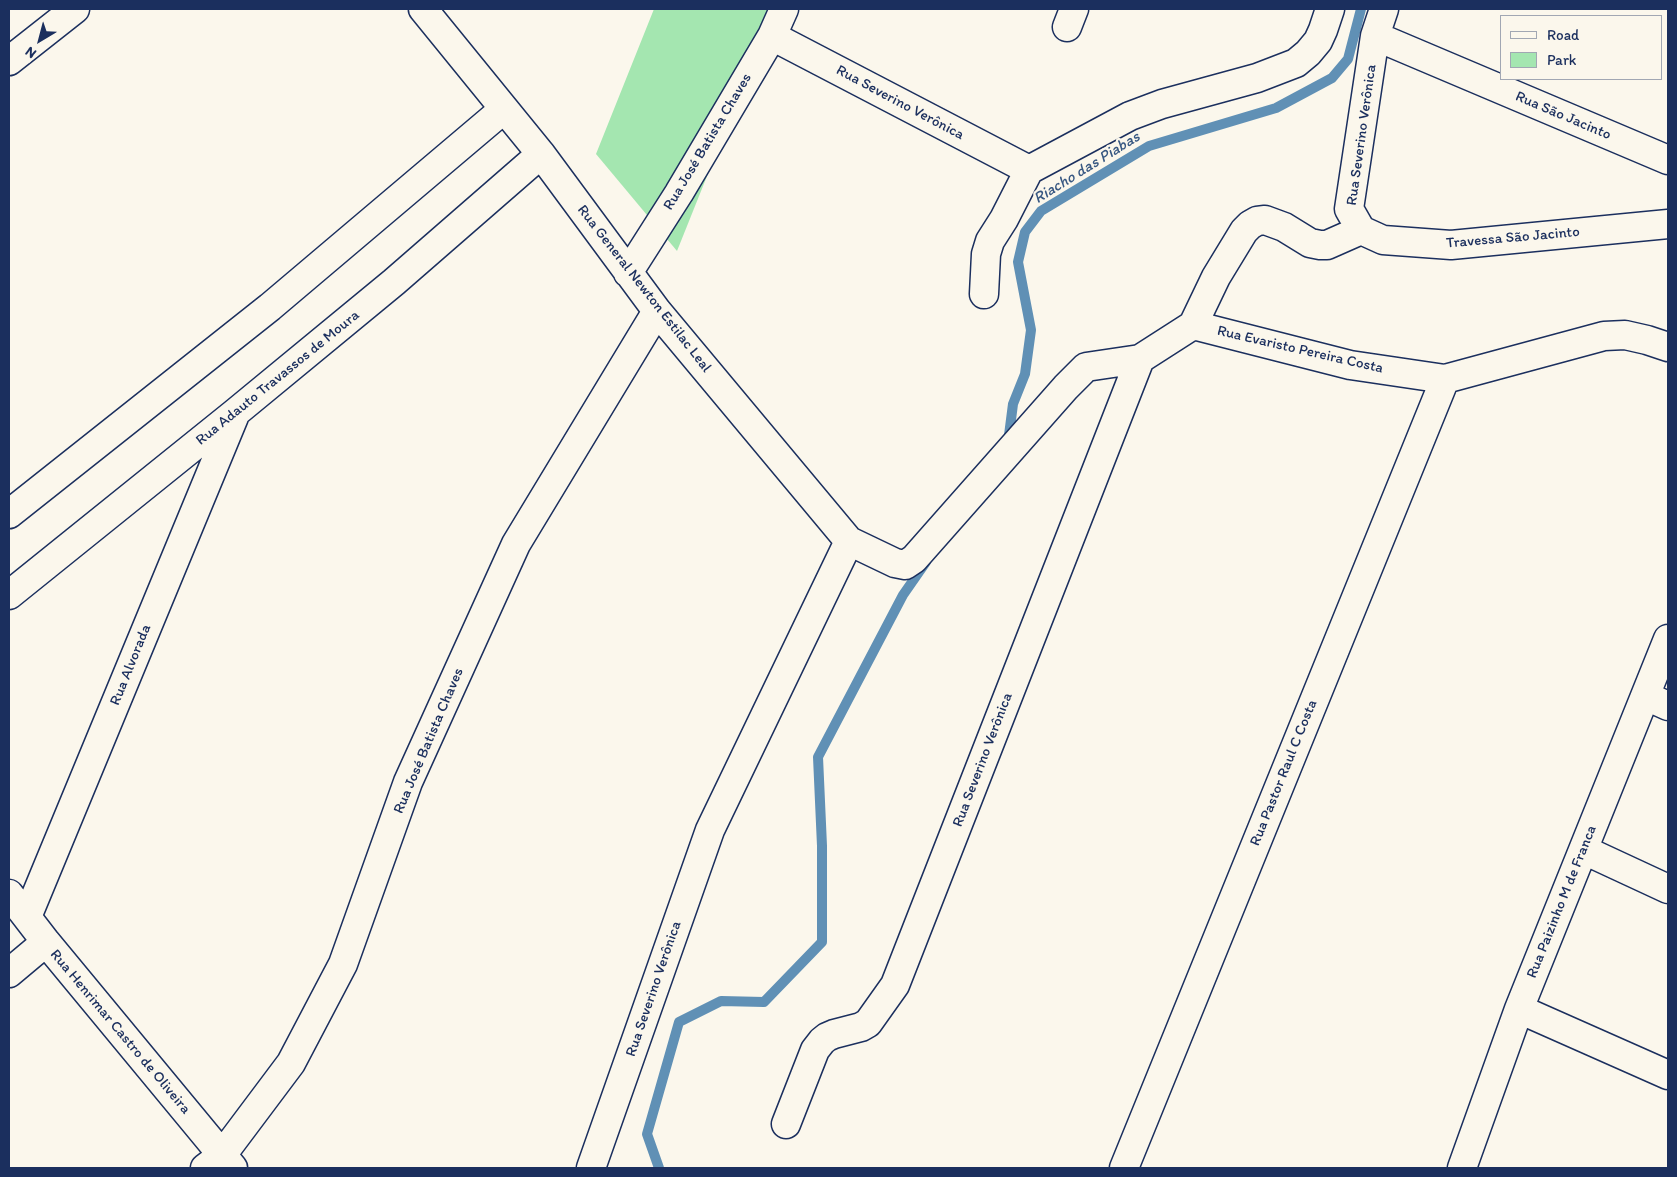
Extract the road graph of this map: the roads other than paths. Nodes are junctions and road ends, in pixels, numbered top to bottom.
1 (75, 9) edge
2 (423, 9) edge
3 (784, 9) edge
4 (1330, 9) edge
5 (1384, 9) edge
6 (772, 36) junction
7 (1375, 36) junction
8 (9, 61) edge
9 (504, 109) junction
10 (541, 154) junction
11 (1668, 160) edge
12 (1029, 170) junction
13 (1668, 224) edge
14 (1361, 230) junction
15 (628, 273) junction
16 (984, 294) dead end
17 (657, 311) junction
18 (1193, 325) junction
19 (1668, 347) edge
20 (1140, 359) junction
21 (1445, 378) junction
22 (235, 413) junction
23 (9, 514) edge
24 (849, 541) junction
25 (9, 595) edge
26 (1668, 639) edge
27 (1657, 701) edge
28 (1584, 850) junction
29 (1668, 889) edge
30 (9, 894) edge
31 (27, 917) junction
32 (46, 942) junction
33 (9, 973) edge
34 (1519, 1009) junction
35 (1668, 1075) edge
36 (786, 1124) dead end
37 (220, 1164) edge
38 (591, 1168) edge
39 (1124, 1168) edge
40 (1462, 1168) edge

1 - 8 street
2 - 9 street, Rua General Newton Estilac Leal
3 - 6 street, Rua José Batista Chaves
4 - 12 street
5 - 7 street, Rua Severino Verônica
6 - 12 street, Rua Severino Verônica
6 - 15 street, Rua José Batista Chaves
7 - 11 street, Rua São Jacinto
7 - 14 street, Rua Severino Verônica
9 - 10 street, Rua General Newton Estilac Leal
9 - 23 street
10 - 15 street, Rua General Newton Estilac Leal
10 - 22 street, Rua Adauto Travassos de Moura
12 - 16 street
13 - 14 street, Travessa São Jacinto
14 - 18 street
15 - 17 street, Rua General Newton Estilac Leal
17 - 24 street, Rua General Newton Estilac Leal
17 - 37 street, Rua José Batista Chaves
18 - 20 street
18 - 21 street, Rua Evaristo Pereira Costa
19 - 21 street, Rua Evaristo Pereira Costa
20 - 24 street, Rua General Newton Estilac Leal
20 - 36 street, Rua Severino Verônica
21 - 39 street, Rua Pastor Raul C Costa
22 - 25 street, Rua Adauto Travassos de Moura
22 - 31 street, Rua Alvorada
24 - 38 street, Rua Severino Verônica
26 - 27 street, Rua Paizinho M de Franca
27 - 28 street, Rua Paizinho M de Franca
28 - 29 street
28 - 34 street, Rua Paizinho M de Franca
30 - 31 street, Rua Henrimar Castro de Oliveira
31 - 32 street, Rua Henrimar Castro de Oliveira
32 - 33 street
32 - 37 street, Rua Henrimar Castro de Oliveira
34 - 35 street
34 - 40 street, Rua Paizinho M de Franca

